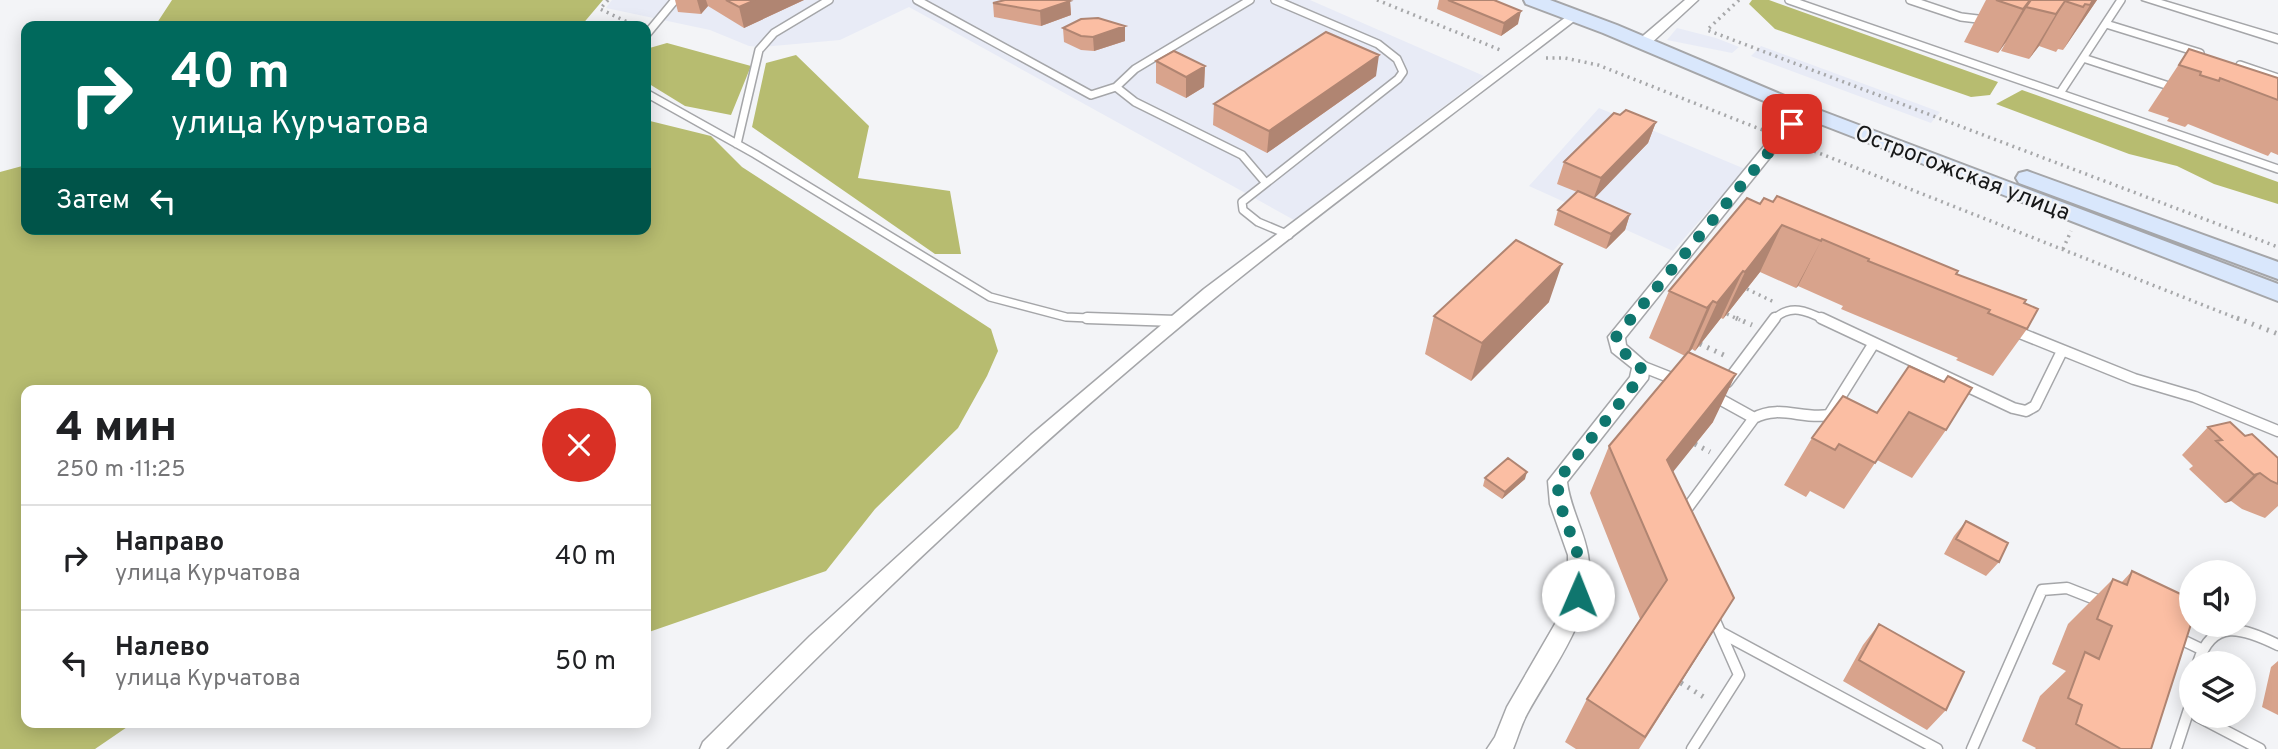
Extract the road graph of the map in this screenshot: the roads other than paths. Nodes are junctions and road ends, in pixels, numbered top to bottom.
1 (675, 0) edge
2 (829, 0) edge
3 (917, 0) edge
4 (1250, 0) edge
5 (1275, 0) edge
6 (1533, 0) edge
7 (1692, 0) edge
8 (1789, 0) edge
9 (1910, 0) edge
10 (2121, 0) edge
11 (2148, 0) edge
12 (1574, 16) junction
13 (1992, 21) dead end
14 (2106, 24) junction
15 (651, 29) edge
16 (2278, 39) edge
17 (1645, 40) junction
18 (2212, 57) edge
19 (2083, 58) junction
20 (2225, 61) edge
21 (2278, 78) edge
22 (1116, 87) junction
23 (2187, 92) edge
24 (2060, 93) junction
25 (651, 96) edge
26 (1804, 111) junction
27 (737, 144) junction
28 (2278, 169) edge
29 (1265, 182) junction
30 (1289, 234) junction
31 (2278, 271) edge
32 (2278, 293) edge
33 (1178, 321) junction
34 (2002, 326) edge
35 (1874, 343) junction
36 (2062, 351) junction
37 (1641, 366) junction
38 (1693, 387) edge
39 (1704, 392) edge
40 (1716, 397) junction
41 (1754, 418) junction
42 (2278, 431) edge
43 (1675, 526) edge
44 (1709, 605) edge
45 (2116, 608) edge
46 (1720, 631) junction
47 (2165, 632) edge
48 (2278, 645) edge
49 (2201, 649) joint
50 (2185, 728) edge
51 (2222, 728) edge
52 (1504, 747) edge
53 (711, 749) edge
54 (1692, 749) edge
55 (1937, 749) edge
56 (1972, 749) edge
57 (2176, 749) edge
58 (2260, 749) edge

1 - 15 lane
2 - 27 lane
3 - 22 lane
4 - 22 lane
5 - 29 lane
6 - 12 street, Острогожская улица
7 - 17 street
8 - 24 lane
9 - 13 lane
10 - 14 lane
11 - 16 street
12 - 17 street, Острогожская улица
12 - 30 street
14 - 18 lane
14 - 19 lane
17 - 26 street, Острогожская улица
17 - 31 street
19 - 23 lane
19 - 24 lane
20 - 21 lane
22 - 29 lane
24 - 28 lane
25 - 27 lane
26 - 32 street, Острогожская улица
26 - 37 street
27 - 33 lane
29 - 30 lane
30 - 33 street
33 - 53 street
34 - 36 lane
35 - 36 lane
35 - 40 lane
35 - 41 lane
36 - 42 lane
37 - 38 lane
37 - 52 street
39 - 40 lane
40 - 41 lane
41 - 43 lane
44 - 46 lane
45 - 56 lane
46 - 54 lane
46 - 55 lane
47 - 49 lane
48 - 49 lane
50 - 57 lane
51 - 58 lane

